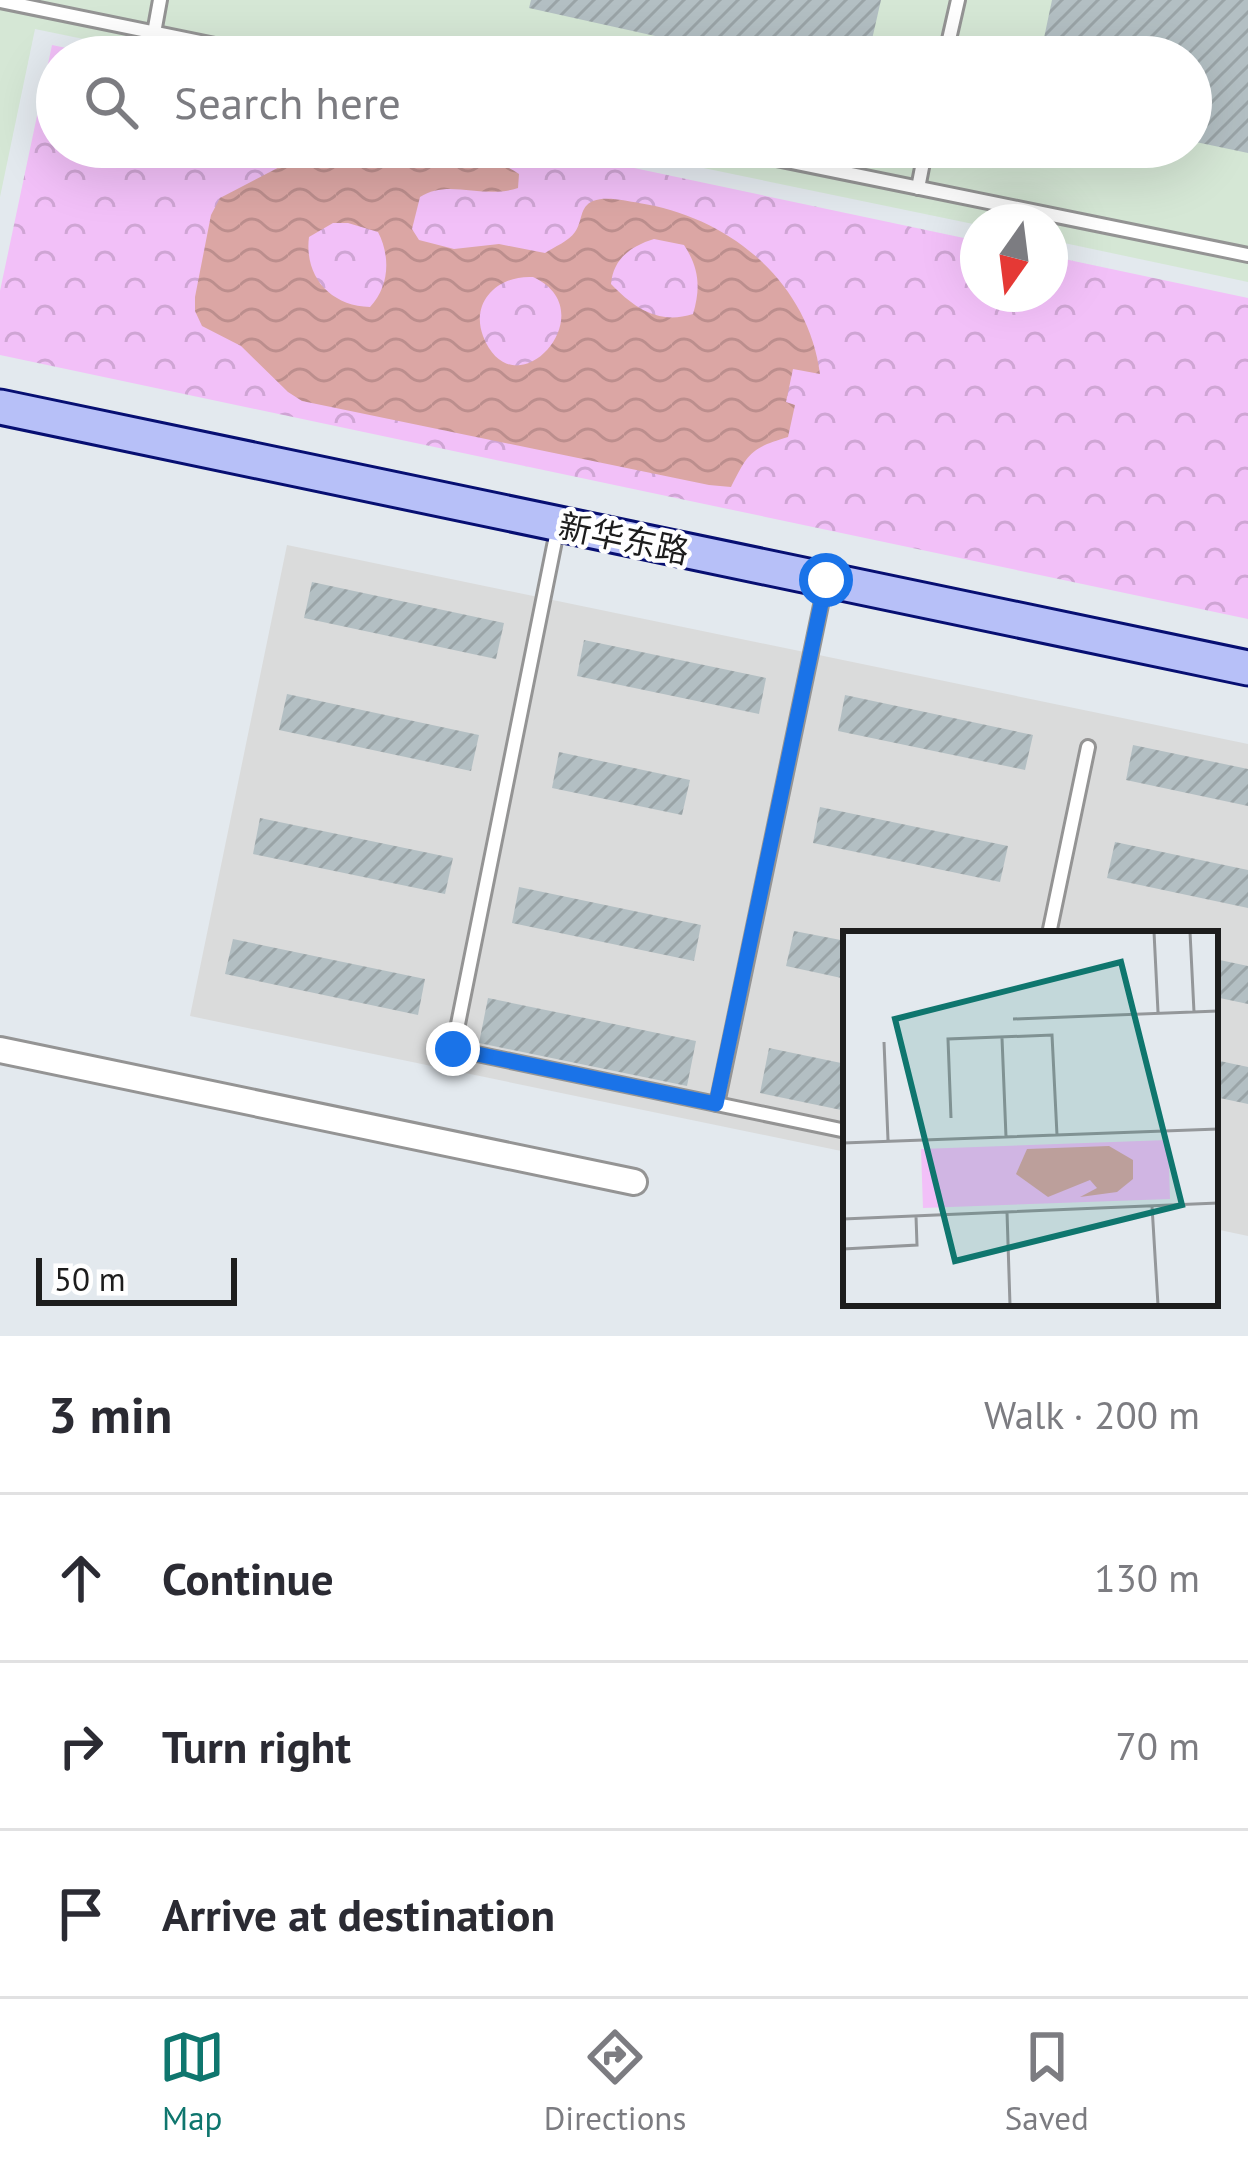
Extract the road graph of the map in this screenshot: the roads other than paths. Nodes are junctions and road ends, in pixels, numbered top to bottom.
1 (160, 0) edge
2 (958, 0) edge
3 (0, 1) edge
4 (154, 32) junction
5 (173, 36) edge
6 (950, 36) edge
7 (820, 168) edge
8 (922, 168) edge
9 (918, 188) junction
10 (1248, 255) edge
11 (0, 407) edge
12 (559, 524) junction
13 (826, 580) junction
14 (1248, 668) edge
15 (1088, 747) dead end
16 (1050, 931) edge
17 (0, 1050) edge
18 (716, 1104) junction
19 (843, 1130) edge
20 (634, 1183) dead end

1 - 4 lane
2 - 6 lane
3 - 4 lane
4 - 5 lane
7 - 9 lane
8 - 9 lane
9 - 10 lane
11 - 12 main road, 新华东路
12 - 13 main road, 新华东路
12 - 18 lane
13 - 14 main road, 新华东路
13 - 18 lane
15 - 16 lane
17 - 20 street
18 - 19 lane

